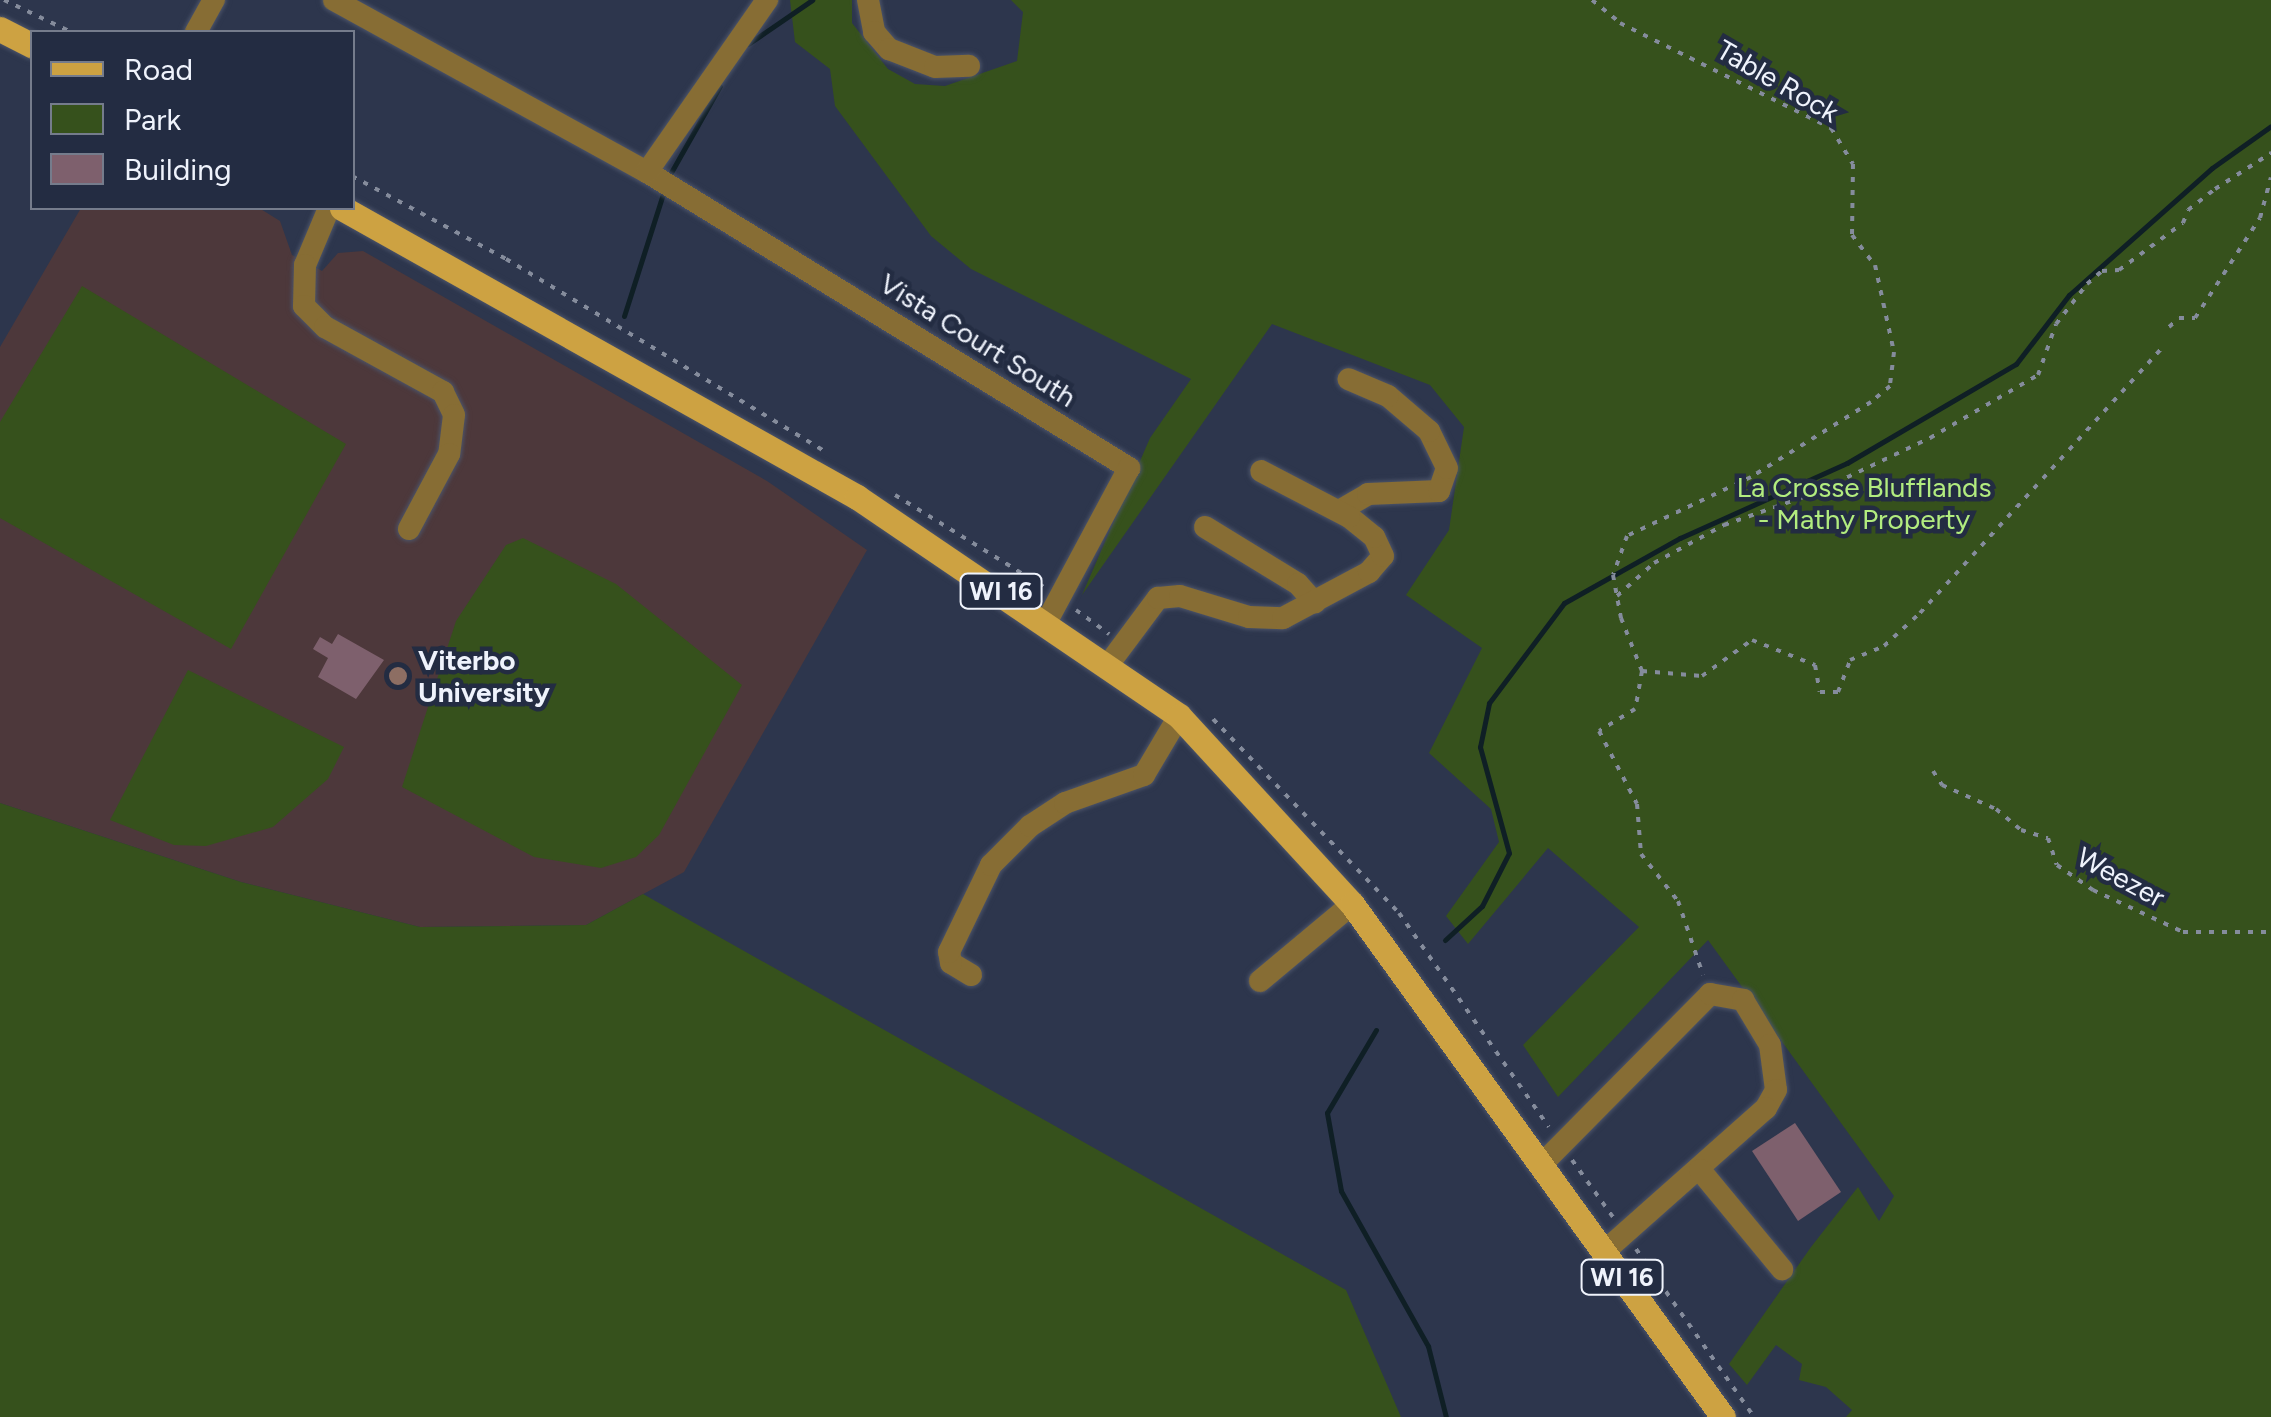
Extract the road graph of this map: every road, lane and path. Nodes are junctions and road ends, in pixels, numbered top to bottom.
1 (4, 0) edge
2 (214, 0) edge
3 (334, 0) edge
4 (768, 0) edge
5 (868, 0) edge
6 (1592, 0) edge
7 (0, 29) edge
8 (67, 30) edge
9 (197, 30) edge
10 (30, 45) edge
11 (968, 66) dead end
12 (2271, 153) edge
13 (647, 172) junction
14 (2271, 177) edge
15 (355, 178) edge
16 (328, 210) edge
17 (346, 210) edge
18 (2169, 327) dead end
19 (2161, 349) dead end
20 (1348, 379) dead end
21 (843, 463) dead end
22 (1261, 471) dead end
23 (889, 491) dead end
24 (1340, 511) junction
25 (1206, 527) dead end
26 (409, 529) dead end
27 (1617, 596) junction
28 (1059, 598) junction
29 (1316, 603) junction
30 (1046, 621) junction
31 (1115, 655) junction
32 (1642, 671) junction
33 (1191, 714) junction
34 (1933, 771) dead end
35 (1352, 904) junction
36 (2271, 932) edge
37 (970, 974) dead end
38 (1260, 980) dead end
39 (1710, 994) junction
40 (1562, 1147) junction
41 (1542, 1164) junction
42 (1700, 1170) junction
43 (1627, 1235) junction
44 (1604, 1252) junction
45 (1782, 1268) dead end
46 (1722, 1417) edge
47 (1754, 1417) edge

1 - 8 path
2 - 9 street
3 - 13 street
4 - 13 street
5 - 11 street
6 - 27 path, Table Rock
7 - 10 main road
12 - 27 path
13 - 28 street, Vista Court South
14 - 18 path
15 - 21 path
16 - 26 street
17 - 30 main road, WI 16
19 - 32 path
20 - 24 street
22 - 24 street
23 - 28 path
24 - 29 street
25 - 29 street
27 - 32 path, Table Rock
28 - 30 street, Vista Court South
28 - 31 path
29 - 31 street
30 - 31 main road, WI 16
31 - 33 main road, WI 16
32 - 39 path
33 - 35 main road, WI 16
33 - 37 street
33 - 40 path
34 - 36 path, Weezer
35 - 38 street
35 - 41 main road, WI 16
39 - 40 street
39 - 42 street
40 - 41 street
40 - 43 path
41 - 44 main road, WI 16
42 - 43 street
42 - 45 street
43 - 44 street
43 - 47 path
44 - 46 main road, WI 16

